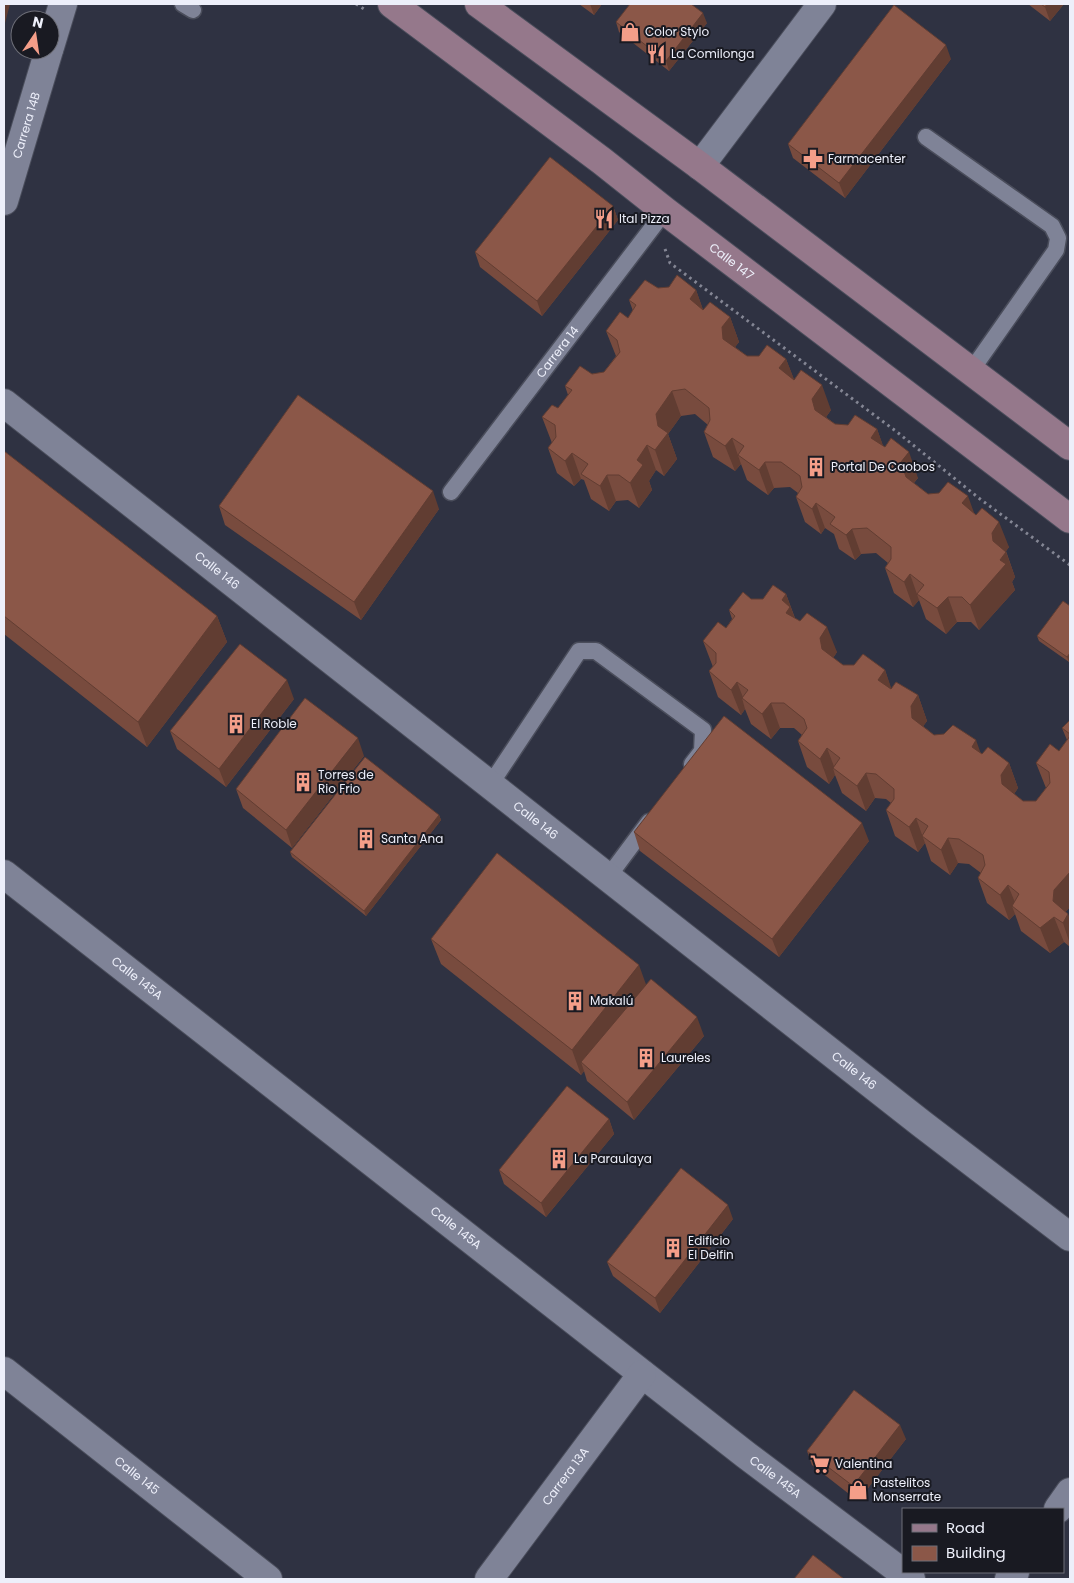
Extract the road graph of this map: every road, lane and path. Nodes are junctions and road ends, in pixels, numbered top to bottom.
1 (392, 4) edge
2 (480, 4) edge
3 (822, 4) edge
4 (47, 60) edge
5 (926, 137) dead end
6 (700, 166) junction
7 (4, 201) edge
8 (665, 212) junction
9 (971, 371) junction
10 (4, 402) edge
11 (1070, 446) edge
12 (450, 492) dead end
13 (1070, 519) edge
14 (684, 774) edge
15 (490, 784) junction
16 (661, 806) edge
17 (4, 874) edge
18 (608, 877) junction
19 (1069, 1234) edge
20 (4, 1371) edge
21 (642, 1374) junction
22 (1070, 1492) edge
23 (1059, 1508) edge
24 (902, 1573) edge
25 (268, 1579) edge
26 (489, 1579) edge

1 - 8 main road, Calle 147
2 - 6 main road
3 - 6 street
4 - 7 street, Carrera 14B
5 - 9 lane
6 - 9 main road
8 - 12 lane, Carrera 14
8 - 13 main road, Calle 147
9 - 11 main road
10 - 15 street, Calle 146
14 - 15 lane
15 - 18 street, Calle 146
16 - 18 lane
17 - 21 street, Calle 145A
18 - 19 street, Calle 146
20 - 25 street, Calle 145
21 - 24 street, Calle 145A
21 - 26 street, Carrera 13A
22 - 23 street

